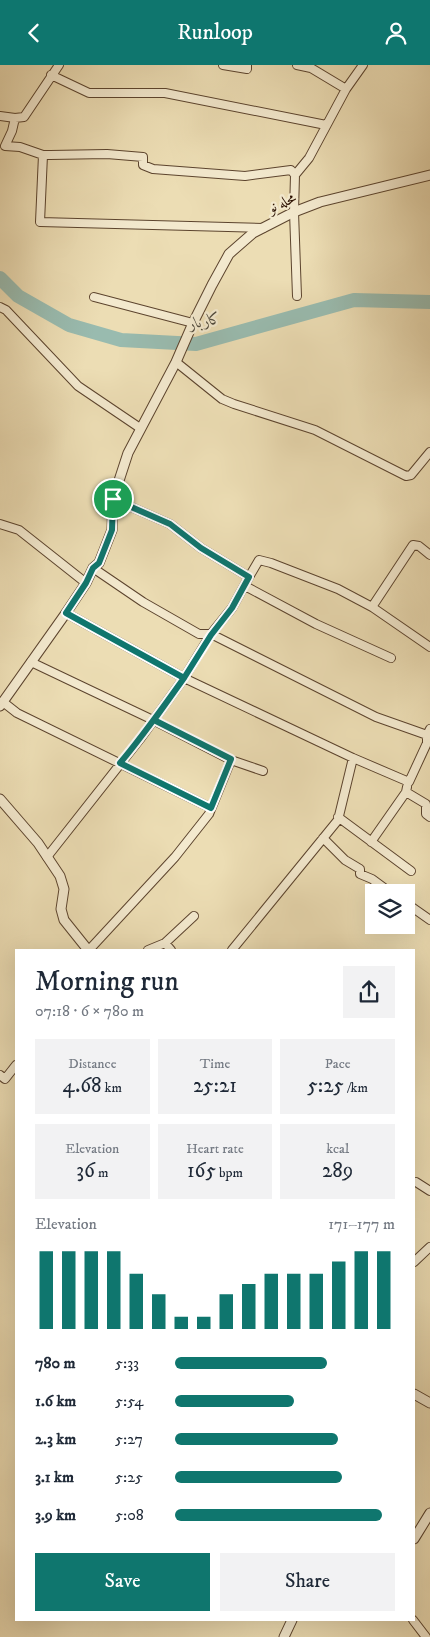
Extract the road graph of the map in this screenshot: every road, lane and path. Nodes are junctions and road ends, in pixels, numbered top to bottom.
1 (59, 65) edge
2 (223, 65) edge
3 (247, 65) edge
4 (297, 65) edge
5 (363, 65) edge
6 (311, 66) edge
7 (51, 75) junction
8 (346, 89) junction
9 (0, 116) edge
10 (15, 118) junction
11 (326, 125) junction
12 (43, 155) junction
13 (295, 175) junction
14 (430, 175) edge
15 (294, 211) junction
16 (263, 228) junction
17 (297, 296) dead end
18 (94, 297) dead end
19 (0, 307) edge
20 (193, 323) junction
21 (176, 361) junction
22 (140, 428) junction
23 (430, 452) edge
24 (113, 499) junction
25 (0, 524) edge
26 (430, 555) edge
27 (93, 568) junction
28 (249, 577) junction
29 (86, 583) junction
30 (245, 586) junction
31 (372, 607) junction
32 (66, 613) junction
33 (211, 635) junction
34 (430, 647) edge
35 (391, 658) dead end
36 (31, 662) junction
37 (184, 678) junction
38 (1, 704) edge
39 (154, 720) junction
40 (428, 738) edge
41 (353, 758) junction
42 (231, 759) junction
43 (120, 763) junction
44 (262, 771) dead end
45 (408, 782) junction
46 (406, 791) junction
47 (0, 799) edge
48 (211, 808) junction
49 (338, 817) junction
50 (430, 817) edge
51 (323, 838) junction
52 (371, 842) junction
53 (48, 857) junction
54 (411, 871) dead end
55 (379, 884) edge
56 (415, 909) edge
57 (194, 916) dead end
58 (430, 920) edge
59 (164, 943) junction
60 (87, 949) edge
61 (89, 949) edge
62 (150, 949) edge
63 (170, 949) edge
64 (233, 949) edge
65 (15, 1066) edge
66 (0, 1075) edge
67 (416, 1182) dead end
68 (430, 1191) edge
69 (430, 1247) edge
70 (415, 1261) edge
71 (415, 1395) edge
72 (430, 1403) edge
73 (430, 1513) edge
74 (415, 1537) edge
75 (292, 1621) edge
76 (414, 1621) edge
77 (284, 1637) edge
78 (426, 1637) edge

1 - 7 street
2 - 3 street
4 - 6 street
5 - 8 street
6 - 8 street
7 - 10 street
7 - 11 street
8 - 11 street
9 - 10 street
10 - 12 street
11 - 13 street
12 - 13 street
12 - 16 street
13 - 15 street
14 - 15 street, محله نو
15 - 16 street, محله نو
15 - 17 street
16 - 20 street, محله نو
18 - 20 street
19 - 22 street
20 - 21 street, محله نو
21 - 22 street, محله نو
21 - 23 street
22 - 24 street, محله نو
24 - 27 street, محله نو
24 - 28 street
25 - 29 street
26 - 31 street
27 - 29 street, محله نو
27 - 33 street
28 - 30 street
28 - 31 street
29 - 32 street, محله نو
30 - 33 street
30 - 35 street
31 - 34 street
32 - 36 street, محله نو
32 - 37 street
33 - 37 street
33 - 40 street
36 - 38 street, محله نو
36 - 39 street
37 - 39 street
37 - 41 street
38 - 43 street
39 - 42 street
39 - 43 street
40 - 45 street
41 - 45 street
41 - 49 street
42 - 44 street
42 - 48 street
43 - 48 street
43 - 53 street
45 - 46 street
46 - 50 street
46 - 52 street
47 - 53 street
48 - 61 street
49 - 51 street
49 - 52 street
51 - 55 street
51 - 64 street
52 - 54 street
53 - 60 street
56 - 58 street
57 - 59 street
59 - 62 street
59 - 63 street
65 - 66 street
67 - 68 street
69 - 70 street
71 - 72 street
73 - 74 street
75 - 77 street
76 - 78 street

